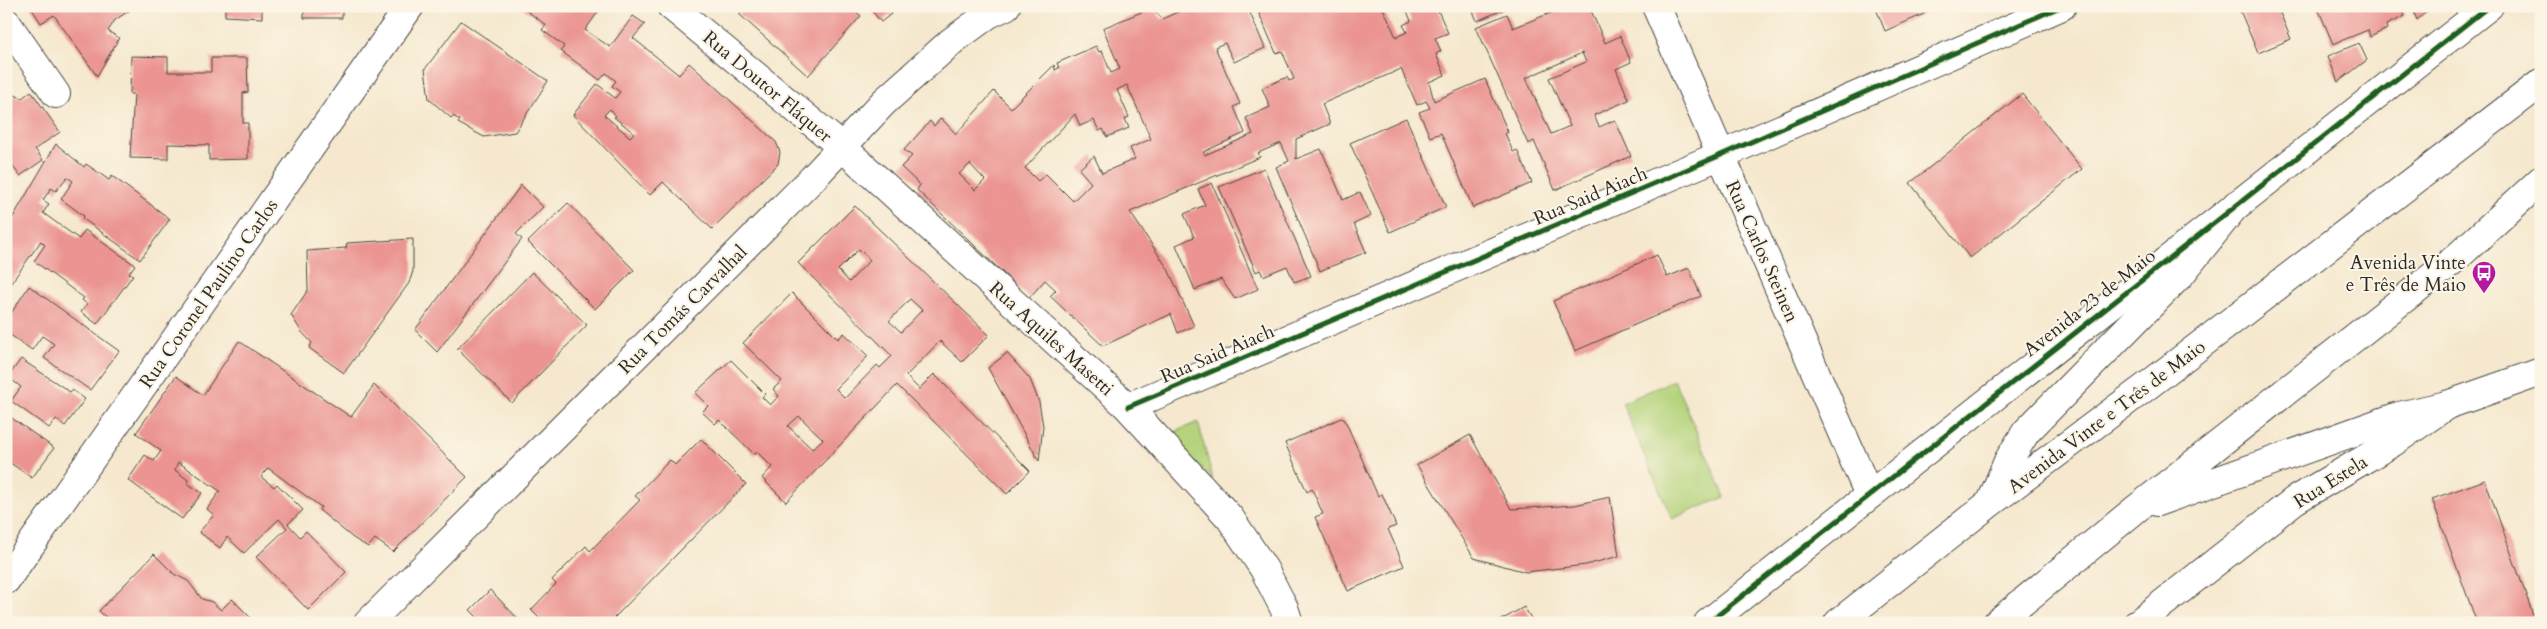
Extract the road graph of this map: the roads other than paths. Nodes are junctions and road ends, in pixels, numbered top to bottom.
1 (410, 6) edge
2 (671, 6) edge
3 (1006, 6) edge
4 (1656, 6) edge
5 (2062, 6) edge
6 (2489, 6) edge
7 (6, 22) edge
8 (2541, 83) edge
9 (56, 94) dead end
10 (842, 147) junction
11 (1721, 155) junction
12 (2541, 180) edge
13 (2236, 205) junction
14 (2541, 372) edge
15 (2447, 405) junction
16 (1128, 407) junction
17 (1869, 495) junction
18 (1990, 503) junction
19 (2136, 509) junction
20 (6, 580) edge
21 (368, 623) edge
22 (1289, 623) edge
23 (1708, 623) edge
24 (1838, 623) edge
25 (1997, 623) edge
26 (2138, 623) edge

1 - 20 main road, Rua Coronel Paulino Carlos
2 - 10 main road, Rua Doutor Fláquer
3 - 10 main road, Rua Tomás Carvalhal
4 - 11 main road, Rua Carlos Steinen
5 - 11 main road, Rua Said Aiach
6 - 13 main road, Avenida 23 de Maio
7 - 9 main road
8 - 18 main road, Avenida Vinte e Três de Maio
10 - 16 main road, Rua Aquiles Masetti
10 - 21 main road, Rua Tomás Carvalhal
11 - 16 main road, Rua Said Aiach
11 - 17 main road, Rua Carlos Steinen
12 - 19 main road
13 - 17 main road, Avenida 23 de Maio
13 - 18 main road
14 - 15 main road, Rua Estela
15 - 19 main road
15 - 26 main road, Rua Estela
16 - 22 main road, Rua Aquiles Masetti
17 - 23 main road, Avenida 23 de Maio
18 - 24 main road, Avenida Vinte e Três de Maio
19 - 25 main road

